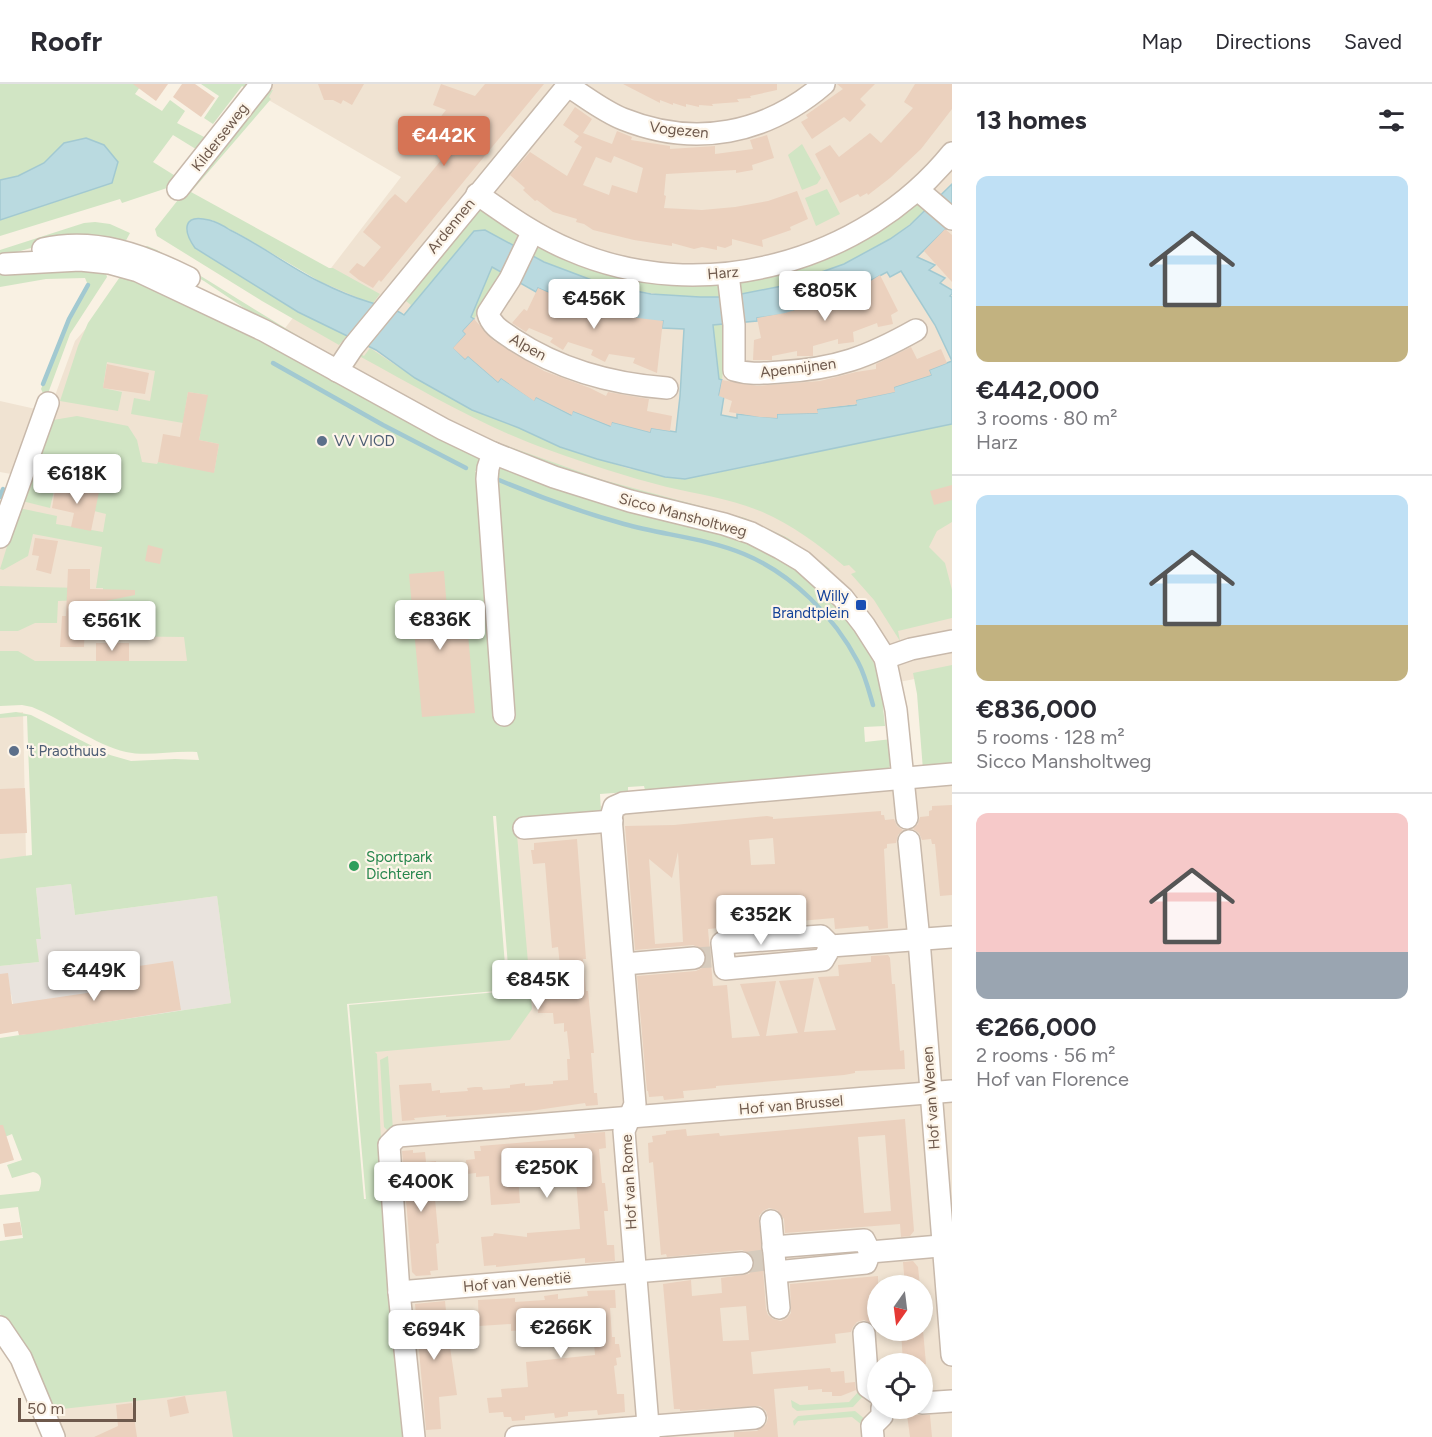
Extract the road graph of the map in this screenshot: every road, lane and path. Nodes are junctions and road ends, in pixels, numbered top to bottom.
1 (261, 84) edge
2 (824, 84) edge
3 (569, 85) edge
4 (952, 153) edge
5 (178, 189) dead end
6 (477, 194) junction
7 (925, 195) junction
8 (952, 219) edge
9 (529, 241) junction
10 (3, 264) edge
11 (729, 284) junction
12 (916, 330) dead end
13 (337, 371) junction
14 (667, 388) dead end
15 (48, 404) dead end
16 (493, 453) junction
17 (0, 537) edge
18 (952, 641) edge
19 (885, 658) junction
20 (504, 715) dead end
21 (952, 774) edge
22 (904, 778) junction
23 (907, 818) dead end
24 (612, 821) junction
25 (524, 828) dead end
26 (909, 842) dead end
27 (952, 937) edge
28 (919, 940) junction
29 (624, 964) junction
30 (952, 1091) edge
31 (930, 1093) junction
32 (629, 1118) junction
33 (771, 1221) dead end
34 (947, 1245) edge
35 (772, 1260) junction
36 (742, 1263) tunnel mouth
37 (635, 1273) junction
38 (399, 1292) junction
39 (779, 1308) dead end
40 (0, 1327) edge
41 (864, 1333) dead end
42 (952, 1355) edge
43 (867, 1374) edge
44 (952, 1401) edge
45 (933, 1402) edge
46 (755, 1418) dead end
47 (879, 1419) edge
48 (648, 1432) edge
49 (54, 1437) edge
50 (414, 1437) edge
51 (516, 1437) edge
52 (873, 1437) edge

1 - 5 street, Kilderseweg
2 - 3 street, Vogezen
3 - 6 street, Ardennen
4 - 7 street, Harz
6 - 9 street, Harz
6 - 13 street, Ardennen
7 - 8 street
7 - 11 street, Harz
9 - 11 street, Harz
9 - 14 street, Alpen
10 - 13 street, Sicco Mansholtweg
11 - 12 street, Apennijnen
13 - 16 street, Sicco Mansholtweg
15 - 17 street
16 - 19 street, Sicco Mansholtweg
16 - 20 street
18 - 19 street
19 - 22 street, Sicco Mansholtweg
21 - 22 street
22 - 23 street
22 - 24 street
24 - 25 street
24 - 29 street, Hof van Rome
26 - 28 street, Hof van Wenen
27 - 28 street
28 - 29 street
28 - 31 street, Hof van Wenen
29 - 32 street, Hof van Rome
30 - 31 street, Hof van Brussel
31 - 32 street, Hof van Brussel
31 - 34 street, Hof van Wenen
32 - 37 street, Hof van Rome
32 - 38 street, Hof van Brussel
33 - 35 street
34 - 35 street
34 - 42 street, Hof van Wenen
35 - 39 street
36 - 37 street, Hof van Venetië
37 - 38 street, Hof van Venetië
37 - 48 street, Hof van Rome
38 - 50 street, Hof van Brussel
40 - 49 street
41 - 43 street
44 - 45 street
46 - 48 street
47 - 52 street
48 - 51 street

